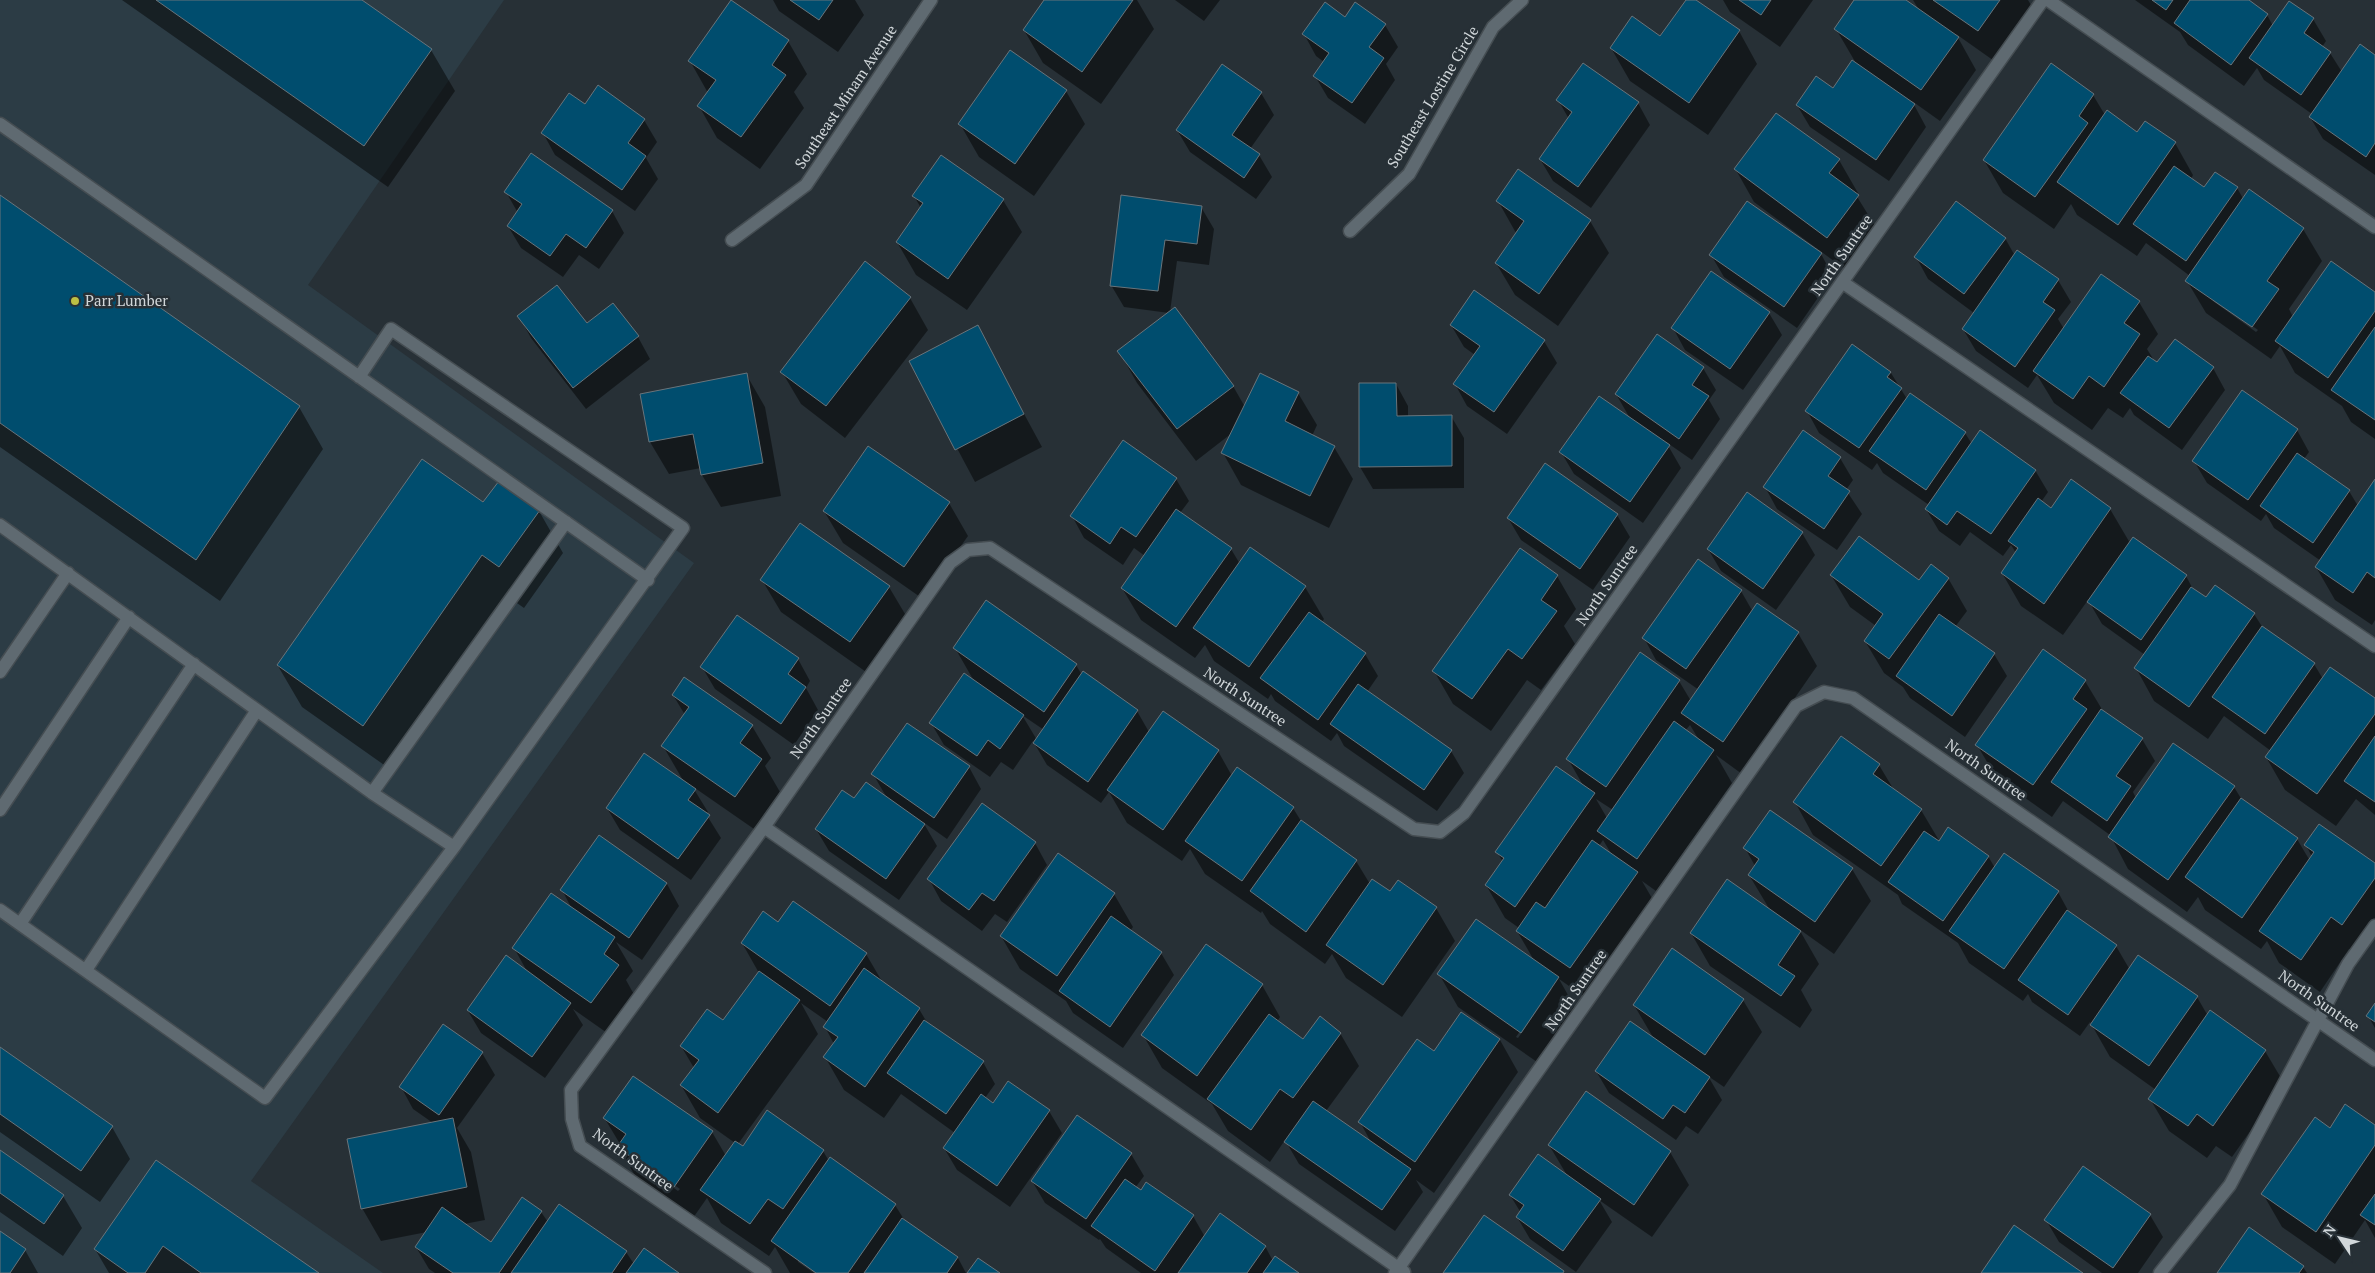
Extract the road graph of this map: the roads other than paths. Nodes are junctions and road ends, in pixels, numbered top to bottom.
1 (931, 0) edge
2 (1522, 0) edge
3 (2043, 0) edge
4 (2048, 0) edge
5 (0, 124) edge
6 (2375, 226) edge
7 (1350, 231) dead end
8 (732, 240) dead end
9 (1842, 282) junction
10 (358, 377) junction
11 (566, 522) junction
12 (0, 525) edge
13 (68, 574) junction
14 (648, 580) junction
15 (129, 617) junction
16 (2375, 646) edge
17 (194, 664) junction
18 (0, 672) edge
19 (257, 710) junction
20 (372, 793) junction
21 (0, 810) edge
22 (764, 827) junction
23 (454, 847) junction
24 (0, 910) edge
25 (20, 924) junction
26 (2375, 926) edge
27 (86, 970) junction
28 (2320, 1021) junction
29 (2375, 1060) edge
30 (1400, 1272) edge
31 (765, 1273) edge
32 (2160, 1273) edge

1 - 8 street, Southeast Minam Avenue
2 - 7 street, Southeast Lostine Circle
3 - 9 street, North Suntree
4 - 6 street
5 - 10 street
9 - 16 street
9 - 22 street, North Suntree
10 - 11 street
10 - 14 street
11 - 14 street
11 - 20 street
12 - 13 street
13 - 15 street
13 - 18 street
14 - 23 street
15 - 17 street
15 - 21 street
17 - 19 street
17 - 25 street
19 - 20 street
19 - 27 street
20 - 23 street
22 - 30 street
22 - 31 street, North Suntree
23 - 27 street
24 - 25 street
25 - 27 street
26 - 28 street
28 - 29 street, North Suntree
28 - 30 street, North Suntree
28 - 32 street

